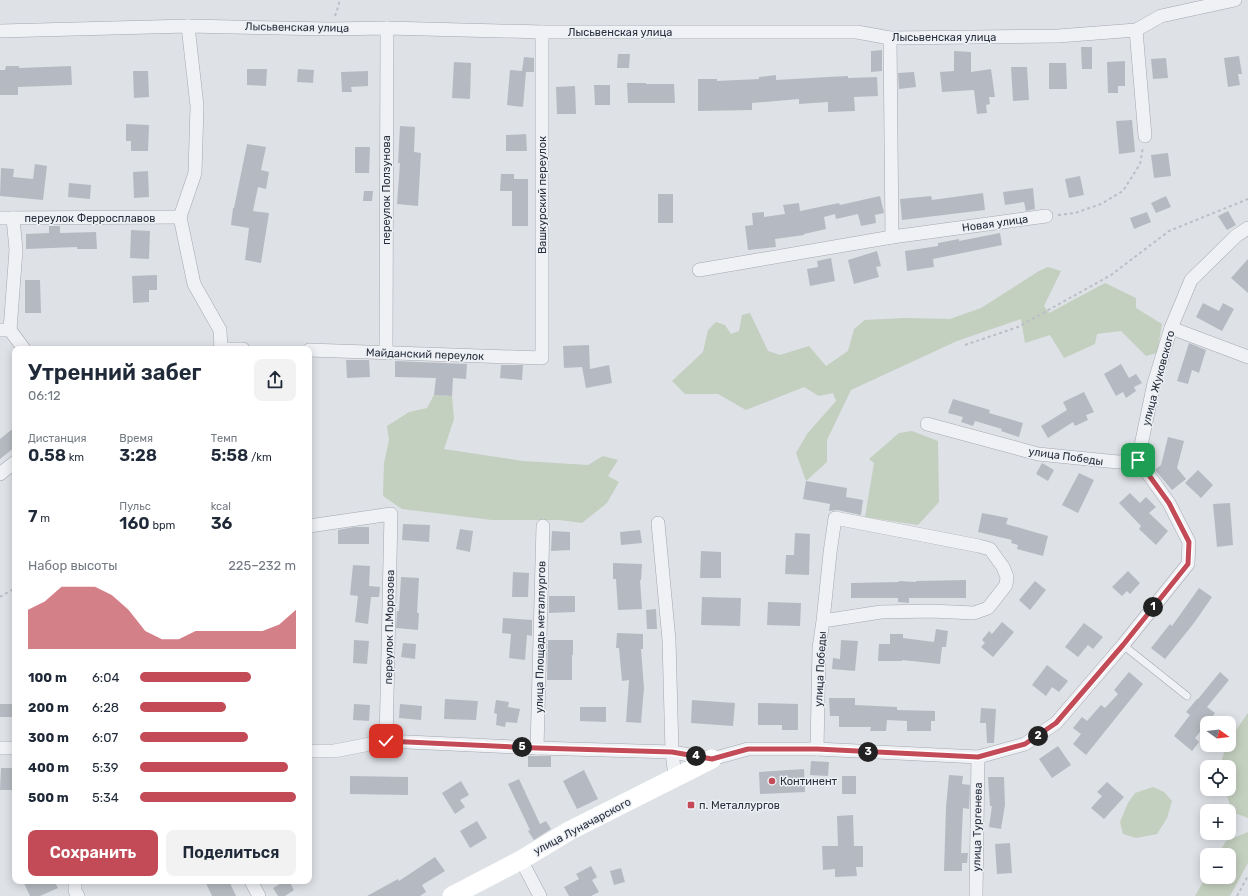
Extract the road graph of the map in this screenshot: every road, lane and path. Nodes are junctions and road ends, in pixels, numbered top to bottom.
1 (339, 0) edge
2 (1235, 0) edge
3 (188, 26) junction
4 (330, 28) junction
5 (387, 28) junction
6 (1136, 30) junction
7 (0, 31) edge
8 (542, 32) junction
9 (890, 38) junction
10 (1145, 136) joint
11 (1248, 199) edge
12 (1046, 216) joint
13 (180, 217) junction
14 (0, 218) edge
15 (13, 218) junction
16 (1248, 228) edge
17 (892, 237) junction
18 (699, 270) dead end
19 (1171, 328) junction
20 (5, 330) edge
21 (965, 345) dead end
22 (21, 346) edge
23 (220, 346) edge
24 (312, 350) edge
25 (386, 352) junction
26 (1248, 357) edge
27 (542, 358) joint
28 (928, 424) dead end
29 (1138, 460) junction
30 (12, 464) edge
31 (0, 474) edge
32 (658, 523) dead end
33 (312, 526) edge
34 (543, 526) dead end
35 (12, 590) edge
36 (0, 597) edge
37 (824, 621) junction
38 (1123, 645) junction
39 (1187, 696) dead end
40 (386, 741) junction
41 (0, 748) edge
42 (12, 748) edge
43 (537, 748) junction
44 (817, 749) junction
45 (312, 751) edge
46 (672, 752) junction
47 (978, 757) junction
48 (712, 759) junction
49 (675, 777) junction
50 (521, 860) junction
51 (1248, 876) edge
52 (253, 884) edge
53 (259, 896) edge
54 (452, 896) edge
55 (540, 896) edge
56 (976, 896) edge
57 (1237, 896) edge

1 - 4 path
2 - 6 street, Лысьвенская улица
3 - 4 street, Лысьвенская улица
3 - 7 street, Лысьвенская улица
3 - 13 street
4 - 5 street, Лысьвенская улица
5 - 8 street, Лысьвенская улица
5 - 25 street, переулок Ползунова
6 - 9 street, Лысьвенская улица
6 - 10 street
8 - 9 street, Лысьвенская улица
8 - 27 street, Вашкурский переулок
9 - 17 street
10 - 12 path
11 - 21 path
12 - 17 street, Новая улица
13 - 15 street, переулок Ферросплавов
13 - 23 street
14 - 15 street, переулок Ферросплавов
15 - 20 street
16 - 19 street, улица Жуковского
17 - 18 street, Новая улица
19 - 26 street
19 - 29 street, улица Жуковского
20 - 22 street
24 - 25 street, Майданский переулок
25 - 27 street, Майданский переулок
28 - 29 street, улица Победы
29 - 38 street
30 - 31 street
32 - 46 street
33 - 40 street, переулок П.Морозова
34 - 43 street, улица Площадь металлургов
35 - 36 path
37 - 37 street, улица Победы
37 - 44 street, улица Победы
38 - 39 lane
38 - 47 street
40 - 43 street
40 - 45 street
41 - 42 street
43 - 46 street
44 - 47 street
44 - 48 street
46 - 48 street
46 - 49 street
47 - 56 street, улица Тургенева
48 - 49 street, улица Луначарского
49 - 50 street, улица Луначарского
50 - 54 street, улица Луначарского
50 - 55 street
51 - 57 path
52 - 53 street

